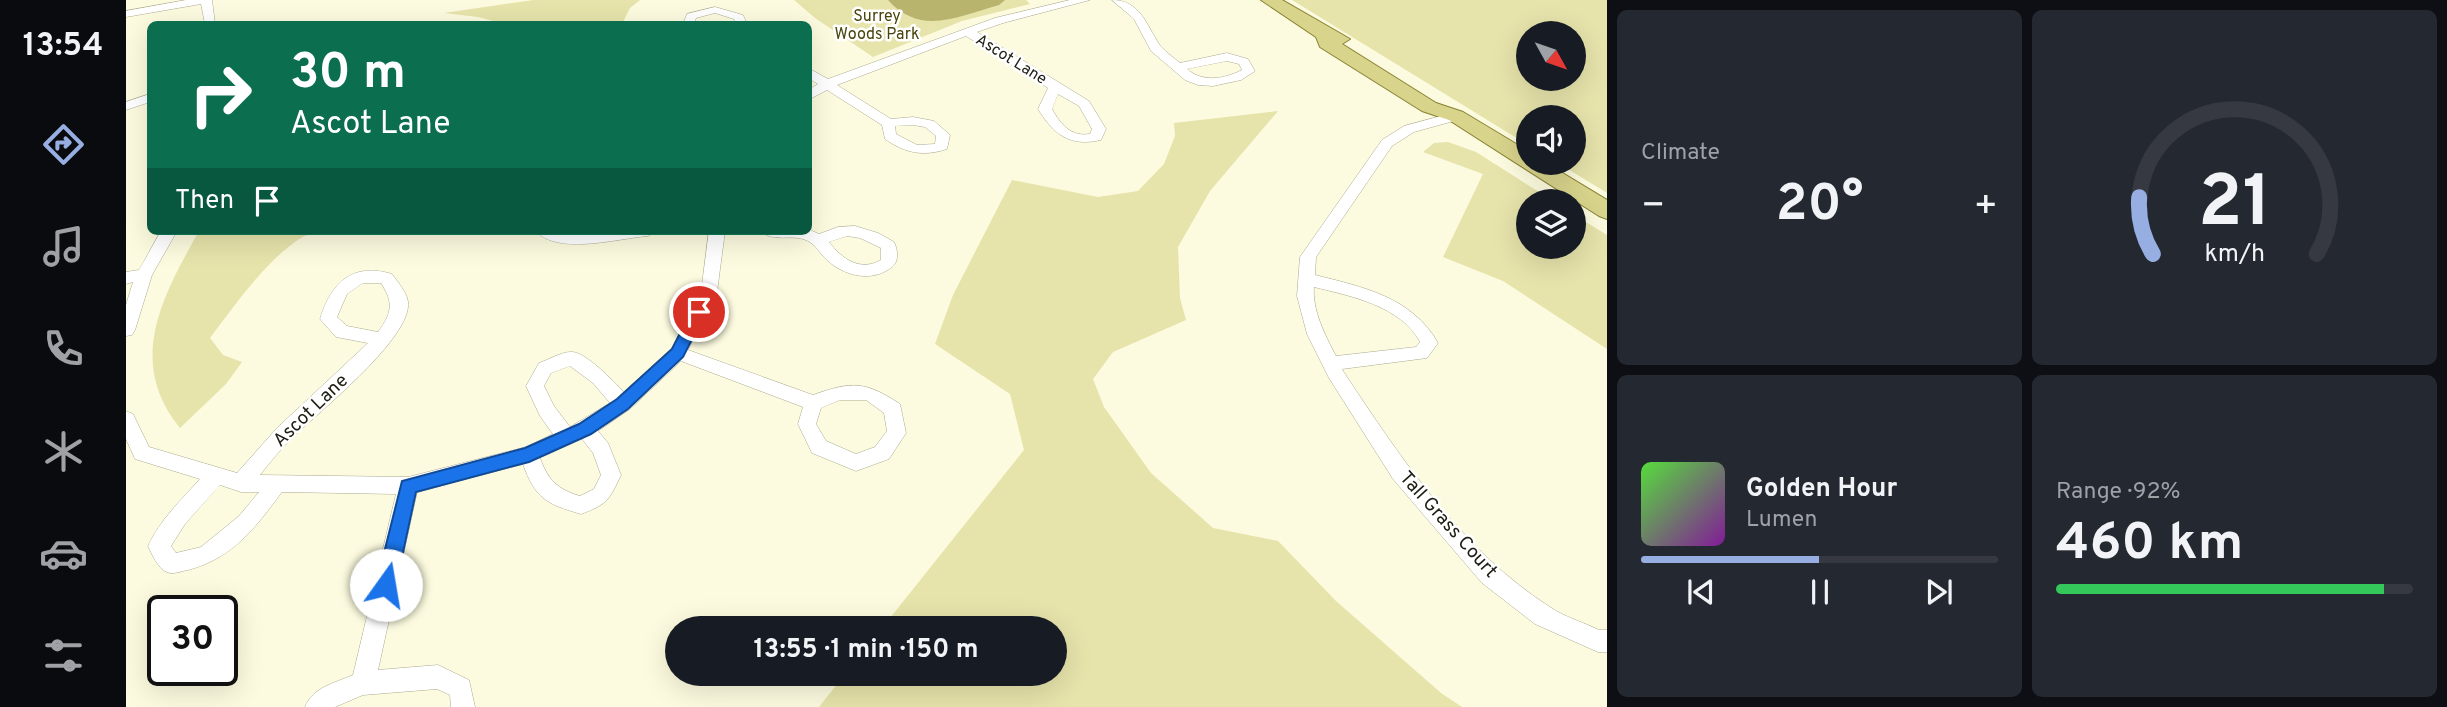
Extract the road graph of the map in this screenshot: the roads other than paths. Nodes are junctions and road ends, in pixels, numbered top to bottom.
1 (205, 0) edge
2 (1084, 0) edge
3 (1118, 0) edge
4 (1270, 0) edge
5 (1046, 4) edge
6 (126, 14) edge
7 (209, 21) edge
8 (690, 21) edge
9 (740, 21) edge
10 (968, 32) junction
11 (1177, 67) junction
12 (812, 75) edge
13 (827, 84) junction
14 (1055, 87) junction
15 (812, 93) edge
16 (147, 99) edge
17 (126, 106) edge
18 (1456, 116) junction
19 (888, 123) dead end
20 (1516, 154) edge
21 (1550, 175) edge
22 (1607, 211) edge
23 (167, 235) edge
24 (552, 235) edge
25 (598, 235) edge
26 (716, 235) edge
27 (809, 235) edge
28 (820, 240) dead end
29 (144, 275) junction
30 (126, 278) edge
31 (1307, 279) junction
32 (126, 330) edge
33 (382, 339) dead end
34 (678, 353) junction
35 (1331, 363) junction
36 (813, 403) junction
37 (622, 404) junction
38 (126, 419) edge
39 (585, 429) junction
40 (566, 438) junction
41 (529, 454) junction
42 (216, 476) junction
43 (241, 483) junction
44 (277, 484) junction
45 (408, 486) junction
46 (1607, 641) edge
47 (363, 684) junction
48 (317, 707) edge
49 (464, 707) edge

1 - 6 street
1 - 7 street
2 - 5 street, Ascot Lane
3 - 11 street
4 - 18 main road
5 - 10 street, Ascot Lane
8 - 9 street
10 - 13 street, Ascot Lane
10 - 14 street, Ascot Lane
11 - 11 street
12 - 13 street
13 - 15 street, Ascot Lane
13 - 19 street
14 - 14 street, Ascot Lane
16 - 17 street
18 - 20 main road
18 - 31 street, Tall Grass Court
21 - 22 main road
23 - 29 street
24 - 25 street
26 - 34 street
27 - 28 street
29 - 30 street
29 - 32 street
31 - 35 street, Tall Grass Court
31 - 35 street
33 - 43 street, Ascot Lane
34 - 36 street
34 - 37 street
35 - 46 street, Tall Grass Court
36 - 36 street
37 - 39 street
37 - 40 street
38 - 42 street
39 - 40 street
39 - 41 street
40 - 41 street
41 - 45 street
42 - 43 street
42 - 44 street
43 - 44 street
44 - 45 street
45 - 47 street
47 - 48 street
47 - 49 street

